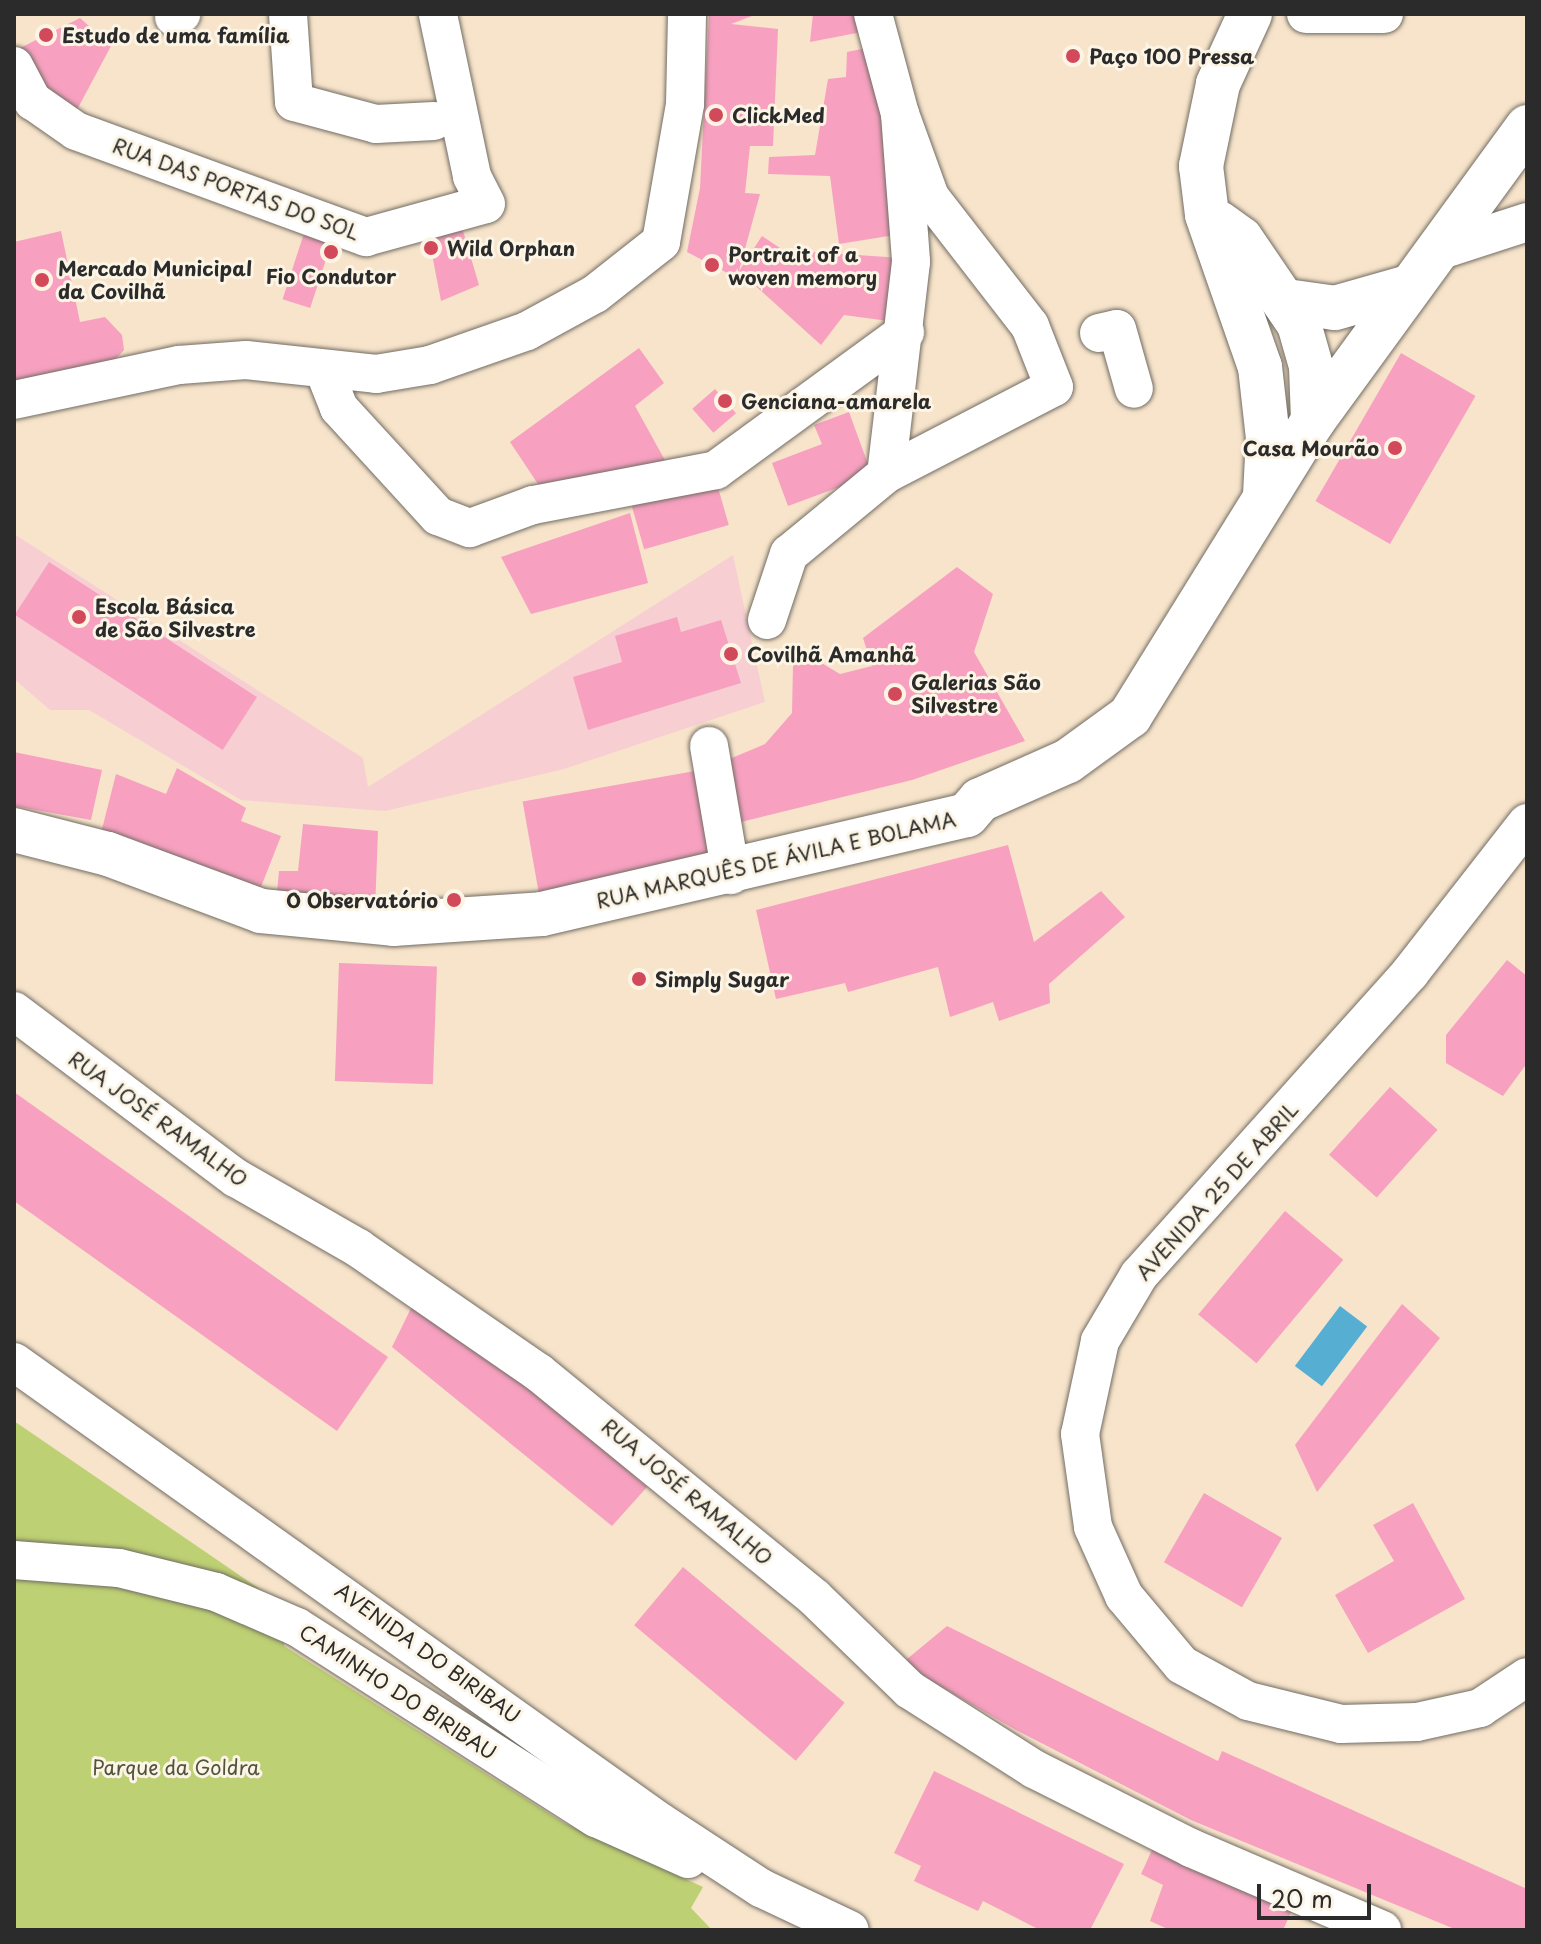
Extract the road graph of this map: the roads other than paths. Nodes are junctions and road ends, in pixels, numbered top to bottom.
1 (288, 14) edge
2 (438, 14) edge
3 (687, 14) edge
4 (873, 14) edge
5 (1250, 14) edge
6 (1306, 14) edge
7 (1384, 14) edge
8 (14, 66) edge
9 (900, 114) junction
10 (434, 121) dead end
11 (1527, 127) edge
12 (1207, 215) junction
13 (1527, 222) edge
14 (1441, 250) junction
15 (1286, 301) junction
16 (1396, 302) junction
17 (1248, 325) junction
18 (905, 332) junction
19 (1099, 333) dead end
20 (324, 370) junction
21 (1134, 389) dead end
22 (1312, 389) junction
23 (14, 400) edge
24 (886, 474) junction
25 (1264, 500) junction
26 (767, 620) dead end
27 (709, 746) dead end
28 (1527, 823) edge
29 (14, 830) edge
30 (731, 875) junction
31 (14, 1011) edge
32 (14, 1362) edge
33 (14, 1560) edge
34 (1527, 1677) edge
35 (761, 1888) junction
36 (850, 1930) edge
37 (1382, 1930) edge

1 - 10 street
2 - 8 street, RUA DAS PORTAS DO SOL
3 - 20 street
4 - 9 street
5 - 12 main road
6 - 7 street
9 - 18 street
9 - 24 street
11 - 14 main road
12 - 15 main road
12 - 17 main road
13 - 14 street
14 - 16 main road
15 - 16 main road
15 - 22 main road
16 - 22 main road
17 - 22 main road
17 - 25 main road
18 - 20 street
18 - 24 street
19 - 21 street
20 - 23 street
22 - 25 main road, RUA MARQUÊS DE ÁVILA E BOLAMA
24 - 26 street
25 - 30 main road, RUA MARQUÊS DE ÁVILA E BOLAMA
27 - 30 street
28 - 34 street, AVENIDA 25 DE ABRIL
29 - 30 main road, RUA MARQUÊS DE ÁVILA E BOLAMA
31 - 37 street, RUA JOSÉ RAMALHO
32 - 35 street, AVENIDA DO BIRIBAU
33 - 35 street, CAMINHO DO BIRIBAU
35 - 36 street, AVENIDA DO BIRIBAU

